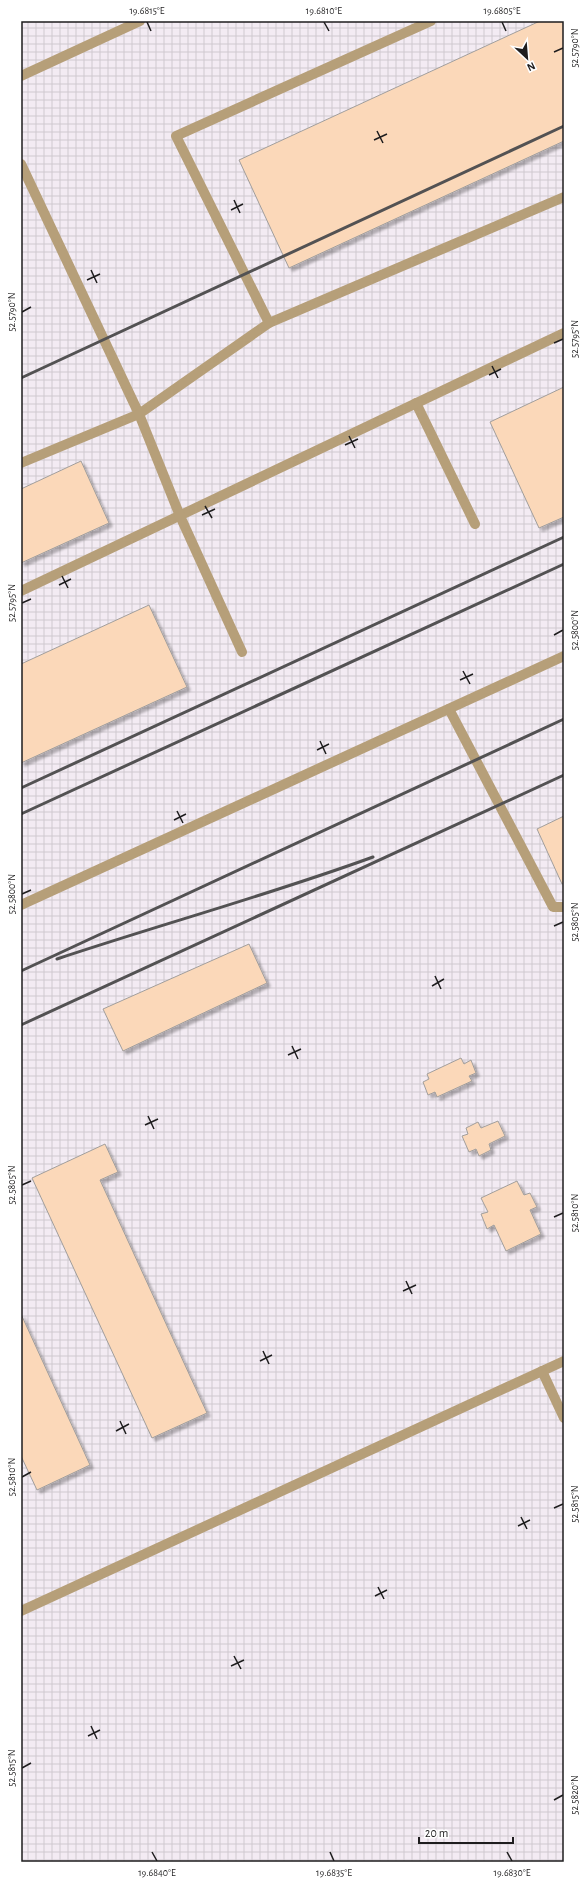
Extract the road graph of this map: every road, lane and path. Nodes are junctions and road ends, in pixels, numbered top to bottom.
1 (140, 21) edge
2 (431, 21) edge
3 (21, 76) edge
4 (22, 168) edge
5 (564, 197) edge
6 (269, 323) junction
7 (564, 333) edge
8 (416, 403) junction
9 (139, 414) junction
10 (21, 463) edge
11 (180, 516) junction
12 (475, 524) dead end
13 (21, 591) edge
14 (242, 652) dead end
15 (564, 656) edge
16 (449, 709) junction
17 (21, 905) edge
18 (564, 907) edge
19 (564, 1361) edge
20 (542, 1371) junction
21 (564, 1418) edge
22 (21, 1611) edge

1 - 3 lane
2 - 6 lane
4 - 9 lane
5 - 6 lane
6 - 9 lane
7 - 8 lane
8 - 11 lane
8 - 12 lane
9 - 10 lane
9 - 11 lane
11 - 13 lane
11 - 14 lane
15 - 16 lane
16 - 17 lane
16 - 18 lane
19 - 20 lane
20 - 21 lane
20 - 22 lane

